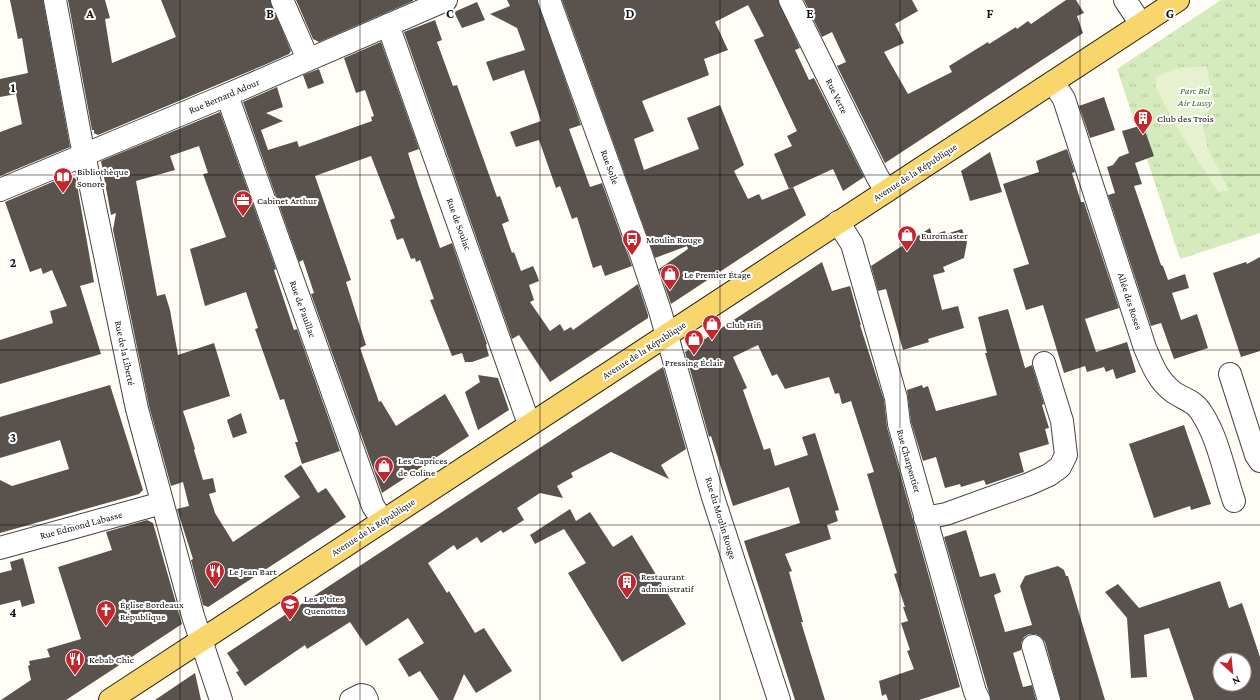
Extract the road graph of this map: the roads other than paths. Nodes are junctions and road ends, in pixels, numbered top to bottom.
1 (55, 0) edge
2 (282, 0) edge
3 (446, 0) edge
4 (549, 0) edge
5 (790, 0) edge
6 (1125, 0) edge
7 (1178, 0) edge
8 (423, 5) edge
9 (1141, 24) junction
10 (388, 25) junction
11 (308, 59) junction
12 (1053, 82) junction
13 (227, 95) junction
14 (85, 154) junction
15 (0, 190) edge
16 (886, 191) junction
17 (838, 222) junction
18 (667, 334) junction
19 (1044, 363) dead end
20 (1230, 374) dead end
21 (529, 424) junction
22 (1260, 460) edge
23 (1234, 501) dead end
24 (162, 503) junction
25 (925, 518) junction
26 (383, 521) junction
27 (0, 548) edge
28 (201, 639) junction
29 (1032, 646) dead end
30 (110, 700) edge
31 (221, 700) edge
32 (351, 700) edge
33 (367, 700) edge
34 (779, 700) edge
35 (979, 700) edge
36 (1049, 700) edge

1 - 14 street, Rue de la Liberté
2 - 11 street
3 - 8 street, Rue Bernard Adour
4 - 18 street, Rue Solle
5 - 16 street, Rue Verte
6 - 9 street
7 - 9 main road, Avenue de la République
8 - 10 street, Rue Bernard Adour
9 - 12 main road, Avenue de la République
10 - 11 street, Rue Bernard Adour
10 - 21 street, Rue de Soulac
11 - 13 street, Rue Bernard Adour
12 - 16 main road, Avenue de la République
12 - 23 street, Allée des Roses
13 - 14 street, Rue Bernard Adour
13 - 26 street, Rue de Pauillac
14 - 15 street, Rue Bernard Adour
14 - 24 street, Rue de la Liberté
16 - 17 main road, Avenue de la République
17 - 18 main road, Avenue de la République
17 - 25 street, Rue Charpentier
18 - 21 main road, Avenue de la République
18 - 34 street, Rue du Moulin Rouge
19 - 25 street
20 - 22 street
21 - 26 main road, Avenue de la République
24 - 27 street, Rue Edmond Labasse
24 - 28 street, Rue de la Liberté
25 - 35 street, Rue Charpentier
26 - 28 main road, Avenue de la République
28 - 30 main road, Avenue de la République
28 - 31 street, Rue de la Liberté
29 - 36 street
32 - 33 street

